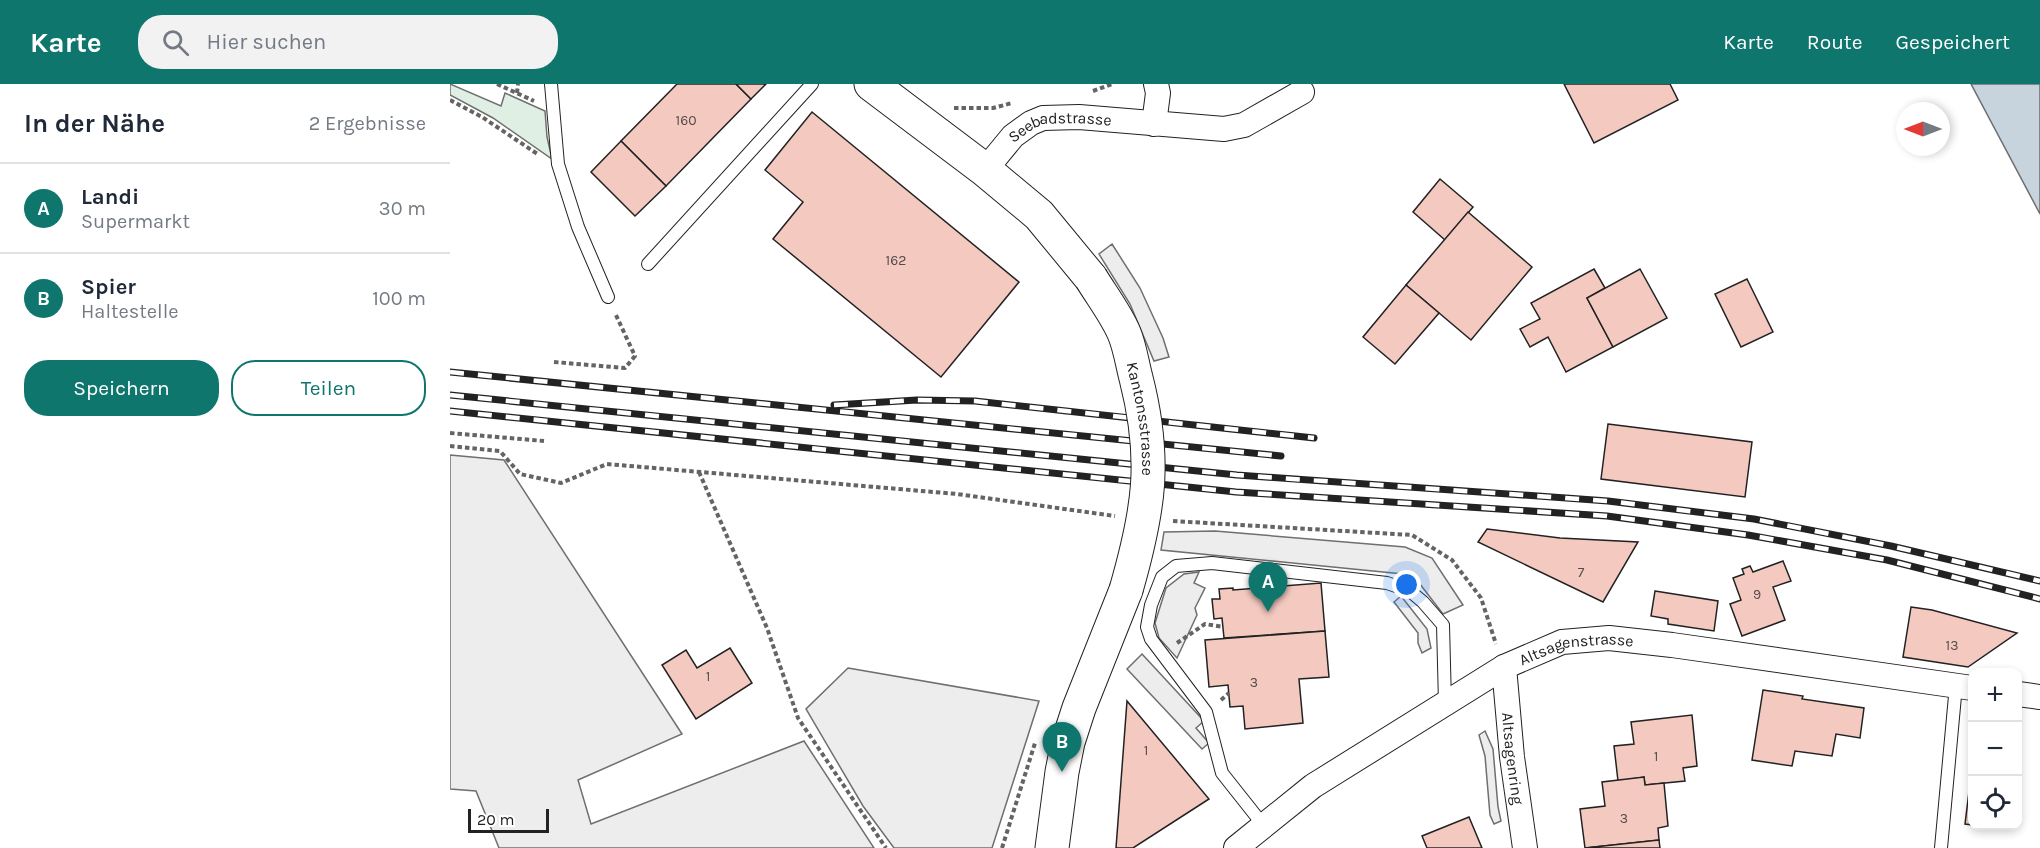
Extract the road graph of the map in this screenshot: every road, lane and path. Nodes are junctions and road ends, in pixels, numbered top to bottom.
1 (518, 84) edge
2 (551, 84) edge
3 (812, 84) edge
4 (871, 84) edge
5 (1112, 84) edge
6 (1156, 84) edge
7 (500, 85) edge
8 (1307, 88) edge
9 (517, 93) junction
10 (1087, 93) dead end
11 (450, 100) edge
12 (1015, 102) dead end
13 (942, 106) dead end
14 (552, 108) junction
15 (1154, 124) junction
16 (558, 165) junction
17 (985, 170) junction
18 (648, 264) dead end
19 (608, 297) joint
20 (554, 362) dead end
21 (450, 433) edge
22 (544, 441) dead end
23 (450, 446) edge
24 (699, 472) junction
25 (1121, 516) dead end
26 (1167, 520) dead end
27 (1223, 627) dead end
28 (1161, 653) junction
29 (1504, 667) junction
30 (1964, 686) edge
31 (2022, 695) edge
32 (2040, 697) edge
33 (1445, 703) junction
34 (1264, 826) junction
35 (885, 848) edge
36 (1052, 848) edge
37 (1236, 848) edge
38 (1526, 848) edge
39 (1941, 848) edge

1 - 9 path
2 - 14 lane
3 - 18 lane
4 - 17 main road, Kantonsstrasse
5 - 10 path
6 - 15 street
7 - 9 path
8 - 15 street, Seebadstrasse
9 - 14 path
11 - 16 path
12 - 13 path
14 - 16 lane
15 - 17 street, Seebadstrasse
16 - 19 lane
17 - 36 main road, Kantonsstrasse, bridge
19 - 20 path
21 - 22 path
23 - 24 path
24 - 25 path
24 - 35 path
26 - 29 path
27 - 28 path
28 - 33 lane
28 - 34 lane
29 - 30 street, Altsagenstrasse
29 - 33 street, Altsagenstrasse
29 - 38 street, Altsagenring
30 - 39 lane
31 - 32 street
33 - 34 street, Altsagenstrasse
34 - 37 street, Altsagenstrasse

